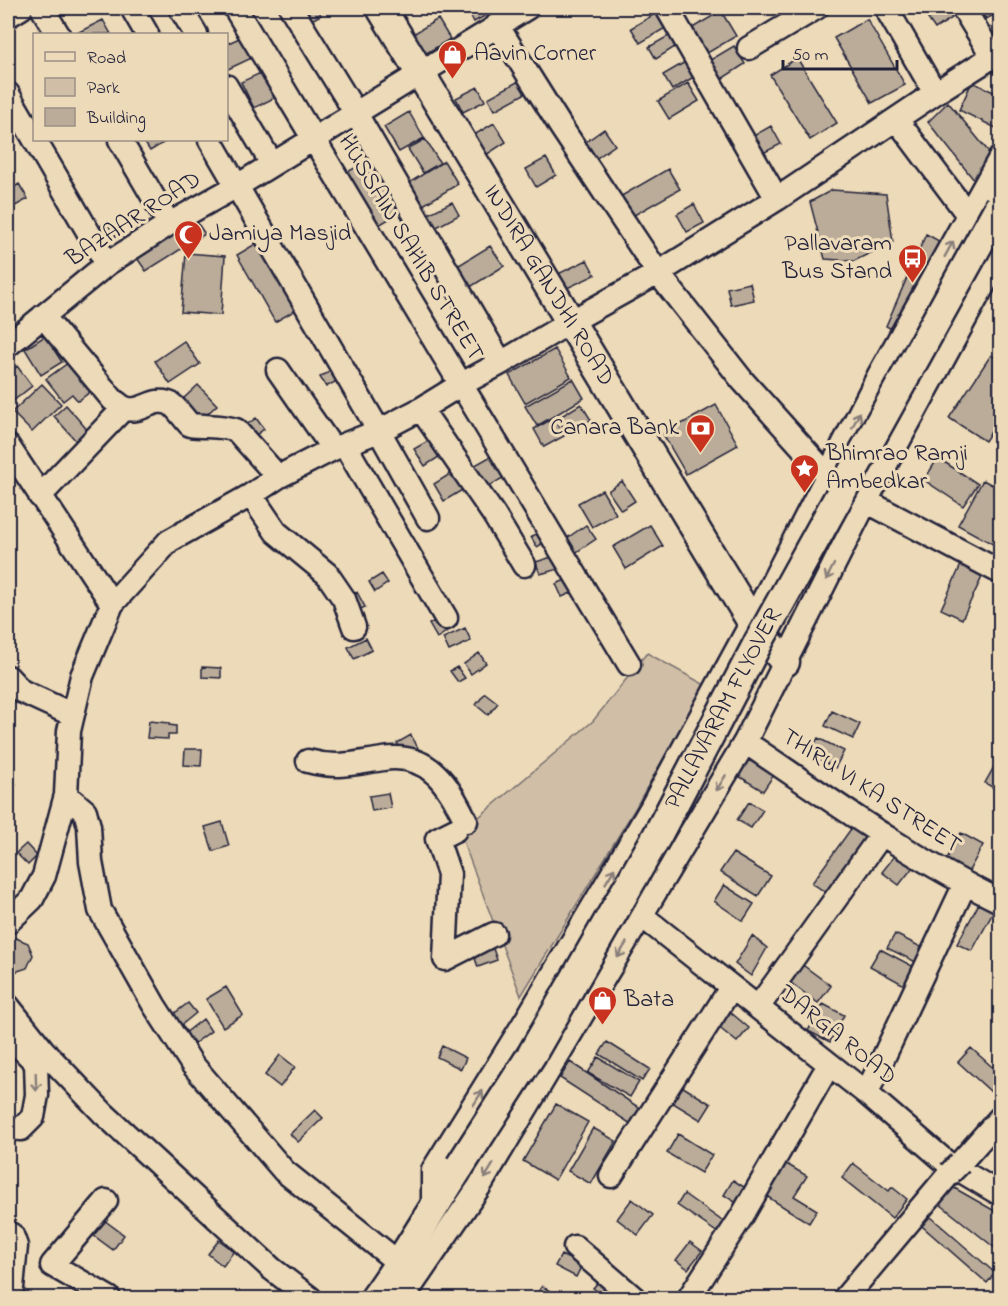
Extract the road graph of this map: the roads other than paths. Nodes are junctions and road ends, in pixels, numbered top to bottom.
1 (21, 8) edge
2 (42, 8) edge
3 (132, 8) edge
4 (180, 8) edge
5 (235, 8) edge
6 (291, 8) edge
7 (381, 8) edge
8 (525, 8) edge
9 (667, 8) edge
10 (816, 8) edge
11 (886, 8) edge
12 (963, 8) edge
13 (8, 16) edge
14 (497, 25) junction
15 (57, 33) edge
16 (146, 33) edge
17 (195, 33) edge
18 (749, 48) dead end
19 (997, 55) edge
20 (419, 73) junction
21 (228, 89) edge
22 (934, 93) junction
23 (8, 94) edge
24 (355, 112) junction
25 (897, 120) junction
26 (33, 137) edge
27 (313, 138) junction
28 (35, 141) edge
29 (121, 141) edge
30 (211, 141) edge
31 (1000, 158) edge
32 (272, 164) junction
33 (237, 186) junction
34 (777, 199) junction
35 (1000, 204) edge
36 (969, 215) junction
37 (169, 224) junction
38 (1000, 228) edge
39 (1000, 255) edge
40 (107, 264) junction
41 (658, 273) junction
42 (43, 316) junction
43 (570, 322) junction
44 (8, 345) edge
45 (501, 363) junction
46 (278, 370) dead end
47 (460, 385) junction
48 (124, 408) junction
49 (421, 409) junction
50 (380, 432) junction
51 (8, 446) edge
52 (339, 447) junction
53 (828, 476) junction
54 (278, 477) junction
55 (251, 495) junction
56 (40, 496) junction
57 (866, 501) junction
58 (428, 518) dead end
59 (524, 565) dead end
60 (1000, 572) edge
61 (112, 604) junction
62 (446, 618) dead end
63 (752, 622) junction
64 (354, 627) dead end
65 (785, 662) junction
66 (629, 664) dead end
67 (8, 677) edge
68 (72, 714) junction
69 (745, 742) junction
70 (308, 761) dead end
71 (66, 795) junction
72 (882, 834) junction
73 (965, 884) junction
74 (1000, 901) edge
75 (642, 916) junction
76 (8, 922) edge
77 (494, 934) dead end
78 (723, 985) junction
79 (764, 999) junction
80 (8, 1006) edge
81 (8, 1035) edge
82 (823, 1075) junction
83 (871, 1084) junction
84 (1000, 1118) edge
85 (8, 1128) edge
86 (955, 1168) junction
87 (464, 1170) junction
88 (611, 1176) dead end
89 (1000, 1184) edge
90 (1000, 1194) edge
91 (106, 1201) dead end
92 (1000, 1207) edge
93 (438, 1209) junction
94 (8, 1233) edge
95 (575, 1247) dead end
96 (400, 1264) junction
97 (11, 1299) edge
98 (109, 1299) edge
99 (310, 1299) edge
100 (375, 1299) edge
101 (386, 1299) edge
102 (403, 1299) edge
103 (634, 1299) edge
104 (689, 1299) edge
105 (845, 1299) edge

1 - 13 street
2 - 15 street
3 - 16 street
4 - 17 street
5 - 27 street, HUSSAIN SAHIB STREET
6 - 24 street
7 - 20 main road, INDIRA GANDHI ROAD
8 - 14 street, BAZAAR ROAD
9 - 34 street
10 - 18 street
11 - 22 street
12 - 19 street
14 - 20 street, BAZAAR ROAD
14 - 41 street
19 - 22 street
20 - 24 street, BAZAAR ROAD
20 - 43 main road, INDIRA GANDHI ROAD
21 - 32 street
22 - 25 street
23 - 26 street
24 - 27 street, BAZAAR ROAD
24 - 45 street
25 - 34 street
25 - 36 street
27 - 32 street, BAZAAR ROAD
27 - 47 street, HUSSAIN SAHIB STREET
28 - 40 street
29 - 37 street
30 - 33 street
31 - 36 street
32 - 33 street, BAZAAR ROAD
33 - 37 street, BAZAAR ROAD
33 - 50 street
34 - 41 street
35 - 87 main road, PALLAVARAM FLYOVER, bridge
53 -> 36 street
37 - 40 street, BAZAAR ROAD
38 - 87 main road, PALLAVARAM FLYOVER
39 - 57 street
40 - 42 street, BAZAAR ROAD
41 - 43 street
41 - 53 street
42 - 44 street, BAZAAR ROAD
42 - 48 street
43 - 45 street
43 - 63 main road, INDIRA GANDHI ROAD
45 - 47 street
46 - 52 street
47 - 49 street
47 - 66 street, HUSSAIN SAHIB STREET
48 - 54 street
48 - 56 street
49 - 50 street
49 - 59 street
50 - 52 street
50 - 58 street
51 - 56 street
52 - 54 street
52 - 62 street
53 - 63 street
54 - 55 street
55 - 61 street
55 - 64 street
56 - 61 street
57 - 60 street
57 -> 65 street
61 - 68 street
63 - 65 main road, INDIRA GANDHI ROAD
93 -> 63 street
65 - 69 street
67 - 68 street
68 - 71 street
69 - 72 street, THIRU VI KA STREET
69 -> 75 street
70 - 77 street
71 - 76 street
71 - 96 street
72 - 73 street, THIRU VI KA STREET
72 - 79 street
73 - 74 street, THIRU VI KA STREET
73 - 83 street
75 - 78 street, DARGA ROAD
75 -> 102 street
78 - 79 street
78 - 82 street
78 - 88 street
78 - 90 street, DARGA ROAD
79 - 83 street
80 - 99 street
81 -> 85 street
82 - 86 street
82 - 104 street
83 - 86 street
84 - 86 street
86 - 89 street
86 - 92 street
86 - 105 street
87 - 93 main road, PALLAVARAM FLYOVER
91 - 98 street
93 - 96 main road
93 - 101 main road
94 - 97 street
95 - 103 street
96 - 100 main road

